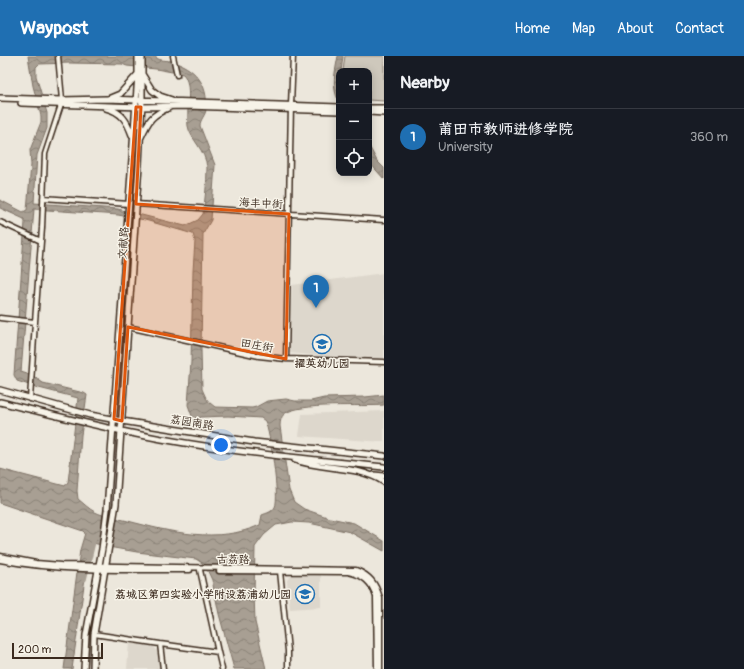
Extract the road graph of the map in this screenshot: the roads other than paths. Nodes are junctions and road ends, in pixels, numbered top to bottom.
1 (58, 56) edge
2 (138, 56) edge
3 (142, 56) edge
4 (174, 56) edge
5 (293, 56) edge
6 (140, 73) junction
7 (177, 75) dead end
8 (106, 99) junction
9 (0, 100) edge
10 (62, 103) junction
11 (139, 104) junction
12 (175, 104) junction
13 (210, 104) junction
14 (96, 106) junction
15 (291, 107) junction
16 (372, 108) edge
17 (384, 108) edge
18 (336, 109) edge
19 (372, 112) edge
20 (384, 113) edge
21 (133, 137) junction
22 (139, 139) junction
23 (43, 200) junction
24 (129, 204) junction
25 (136, 204) junction
26 (289, 214) junction
27 (384, 220) edge
28 (0, 222) edge
29 (41, 241) junction
30 (0, 318) edge
31 (34, 322) junction
32 (128, 327) junction
33 (286, 359) junction
34 (384, 362) edge
35 (0, 390) edge
36 (30, 399) junction
37 (0, 402) edge
38 (114, 419) junction
39 (122, 421) junction
40 (113, 429) junction
41 (122, 431) junction
42 (384, 452) edge
43 (368, 454) junction
44 (384, 456) edge
45 (287, 457) junction
46 (384, 467) edge
47 (370, 475) junction
48 (384, 476) edge
49 (384, 482) edge
50 (0, 556) edge
51 (0, 560) edge
52 (98, 567) junction
53 (106, 567) junction
54 (202, 570) junction
55 (278, 570) junction
56 (94, 634) junction
57 (160, 644) junction
58 (218, 652) junction
59 (84, 669) edge
60 (93, 669) edge
61 (163, 669) edge
62 (222, 669) edge
63 (288, 669) edge
64 (378, 669) edge

1 - 10 street
2 - 6 main road
3 - 6 main road
4 - 7 street
5 - 15 street
6 - 8 main road
6 - 11 main road
6 - 12 main road
8 - 10 main road
8 - 11 main road
9 - 10 main road
10 - 14 main road
10 - 23 street
11 - 12 main road
11 - 14 main road
11 - 21 main road
11 - 22 main road, 文献路
12 - 13 main road
12 - 13 main road
12 - 22 main road
13 - 15 main road
14 - 21 main road
15 - 18 main road
15 - 26 street
16 - 17 main road
19 - 20 main road
21 - 24 main road
22 - 25 main road, 文献路
23 - 24 street
23 - 29 street
24 - 38 main road
25 - 26 street, 海丰中街
25 - 32 main road, 文献路
26 - 27 street, 海丰中街
26 - 33 street
28 - 29 street
29 - 31 street
30 - 31 street
31 - 36 street
32 - 33 street, 田庄街
32 - 39 main road, 文献路
33 - 34 street, 田庄街
35 - 36 main road, 荔园南路
36 - 38 main road, 荔园南路
37 - 40 main road, 荔园南路
38 - 39 main road, 荔园南路
38 - 40 main road
39 - 41 main road, 文献路
39 - 43 main road, 荔园南路
40 - 41 main road, 荔园南路
40 - 52 main road
41 - 45 main road, 荔园南路
41 - 53 main road, 文献路
42 - 43 main road
43 - 44 main road, 荔园南路
45 - 46 main road, 荔园南路
45 - 47 main road
47 - 48 main road
47 - 49 main road
50 - 52 street, 古荔路
51 - 52 street, 古荔路
52 - 53 street, 古荔路
52 - 59 main road
53 - 54 street, 古荔路
53 - 56 main road, 文献路
54 - 55 street, 古荔路
54 - 58 street
55 - 63 street
55 - 64 street, 古荔路
56 - 57 street
56 - 60 main road, 文献路
57 - 58 street
57 - 61 street
58 - 62 street

